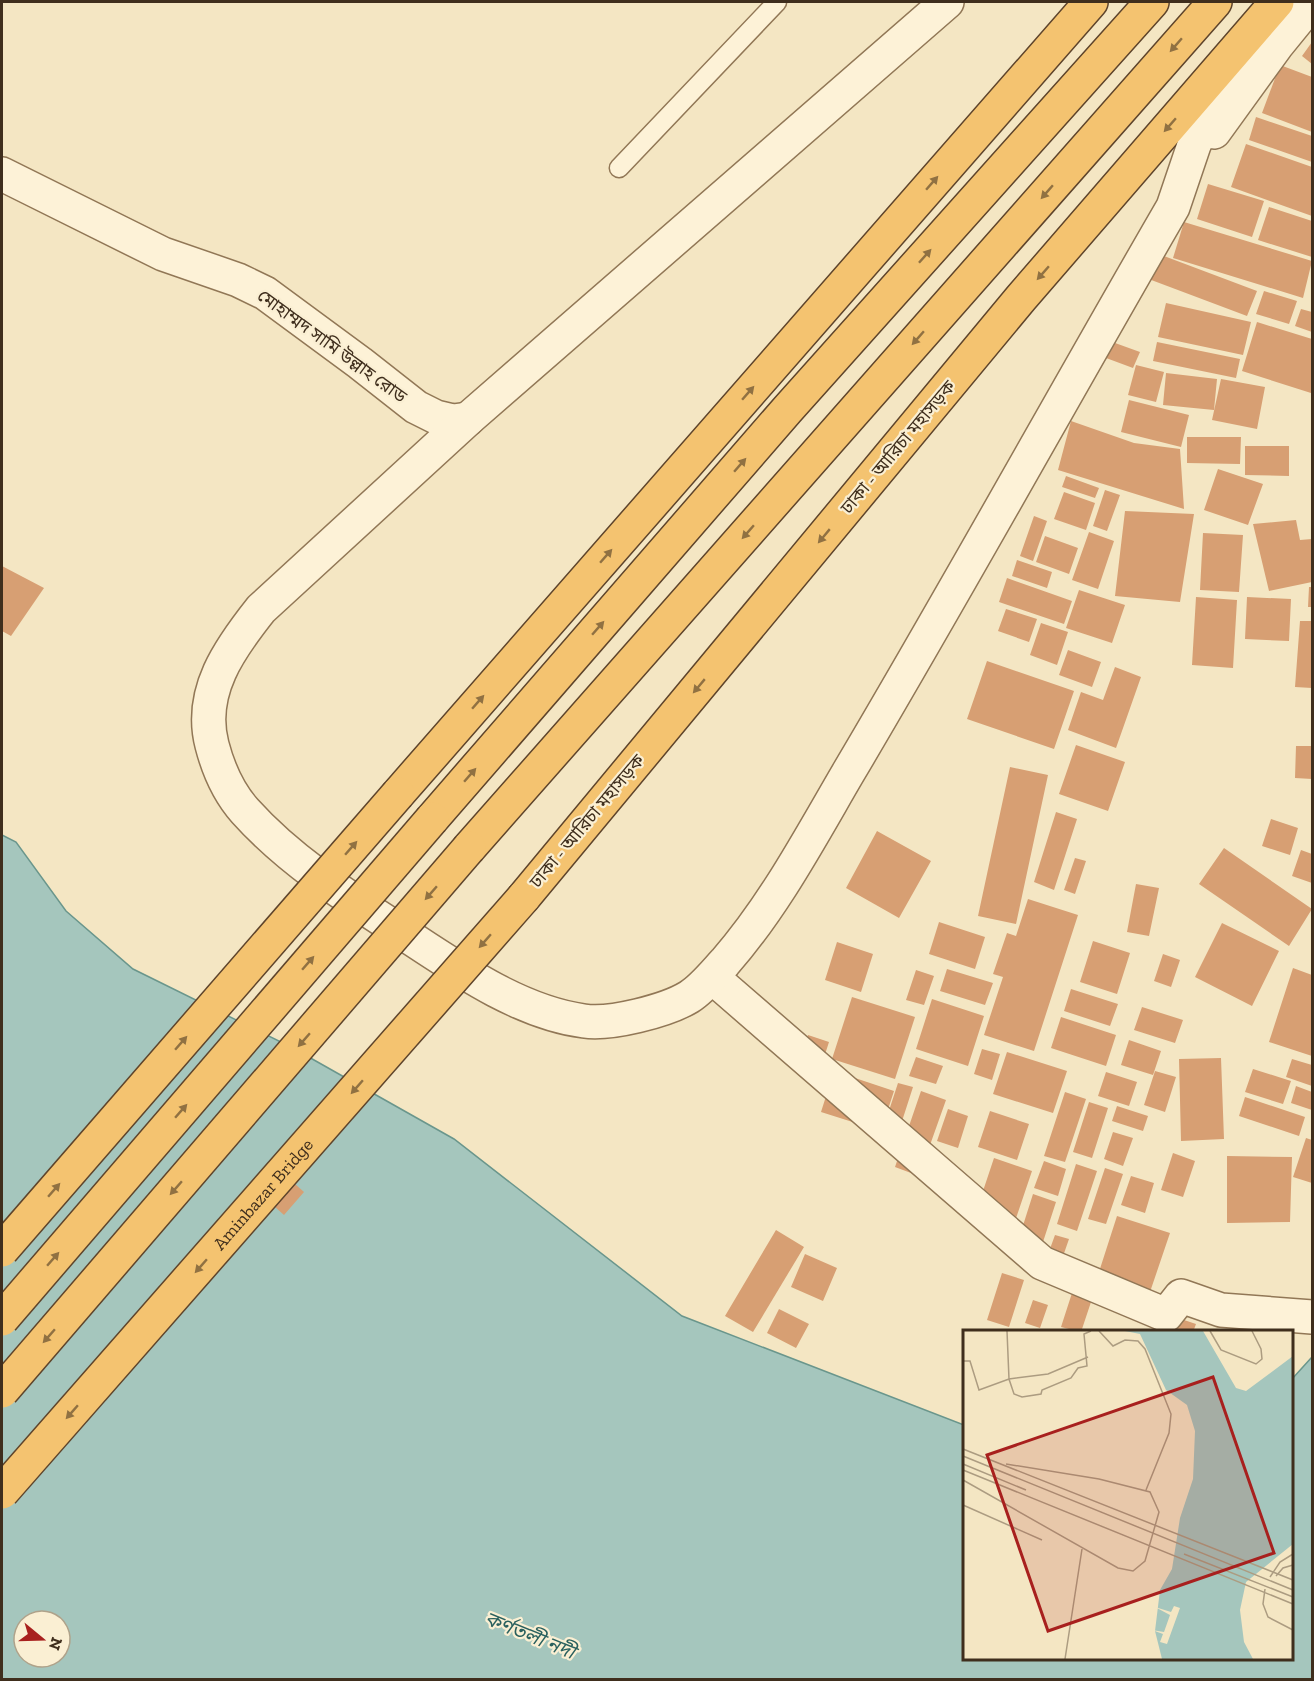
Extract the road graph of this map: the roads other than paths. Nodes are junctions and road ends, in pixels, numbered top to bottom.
1 (777, 2) edge
2 (947, 2) edge
3 (1091, 2) edge
4 (1152, 2) edge
5 (1215, 2) edge
6 (1277, 2) edge
7 (1312, 2) edge
8 (1234, 50) junction
9 (619, 168) dead end
10 (2, 174) edge
11 (1173, 207) junction
12 (468, 419) junction
13 (524, 897) joint
14 (712, 977) junction
15 (2, 1250) edge
16 (1312, 1317) edge
17 (2, 1319) edge
18 (2, 1391) edge
19 (2, 1492) edge

1 - 9 lane
2 - 12 street
15 -> 3 highway, bridge
17 -> 4 highway, bridge
5 -> 18 highway, bridge
6 - 8 highway, ঢাকা - আরিচা মহাসড়ক
7 - 11 street
8 - 11 street
8 -> 13 highway, ঢাকা - আরিচা মহাসড়ক
10 - 12 street, মোহাম্মদ সামি উল্লাহ রোড
11 - 14 street
12 - 14 street
13 -> 19 highway, Aminbazar Bridge, bridge
14 - 16 street

